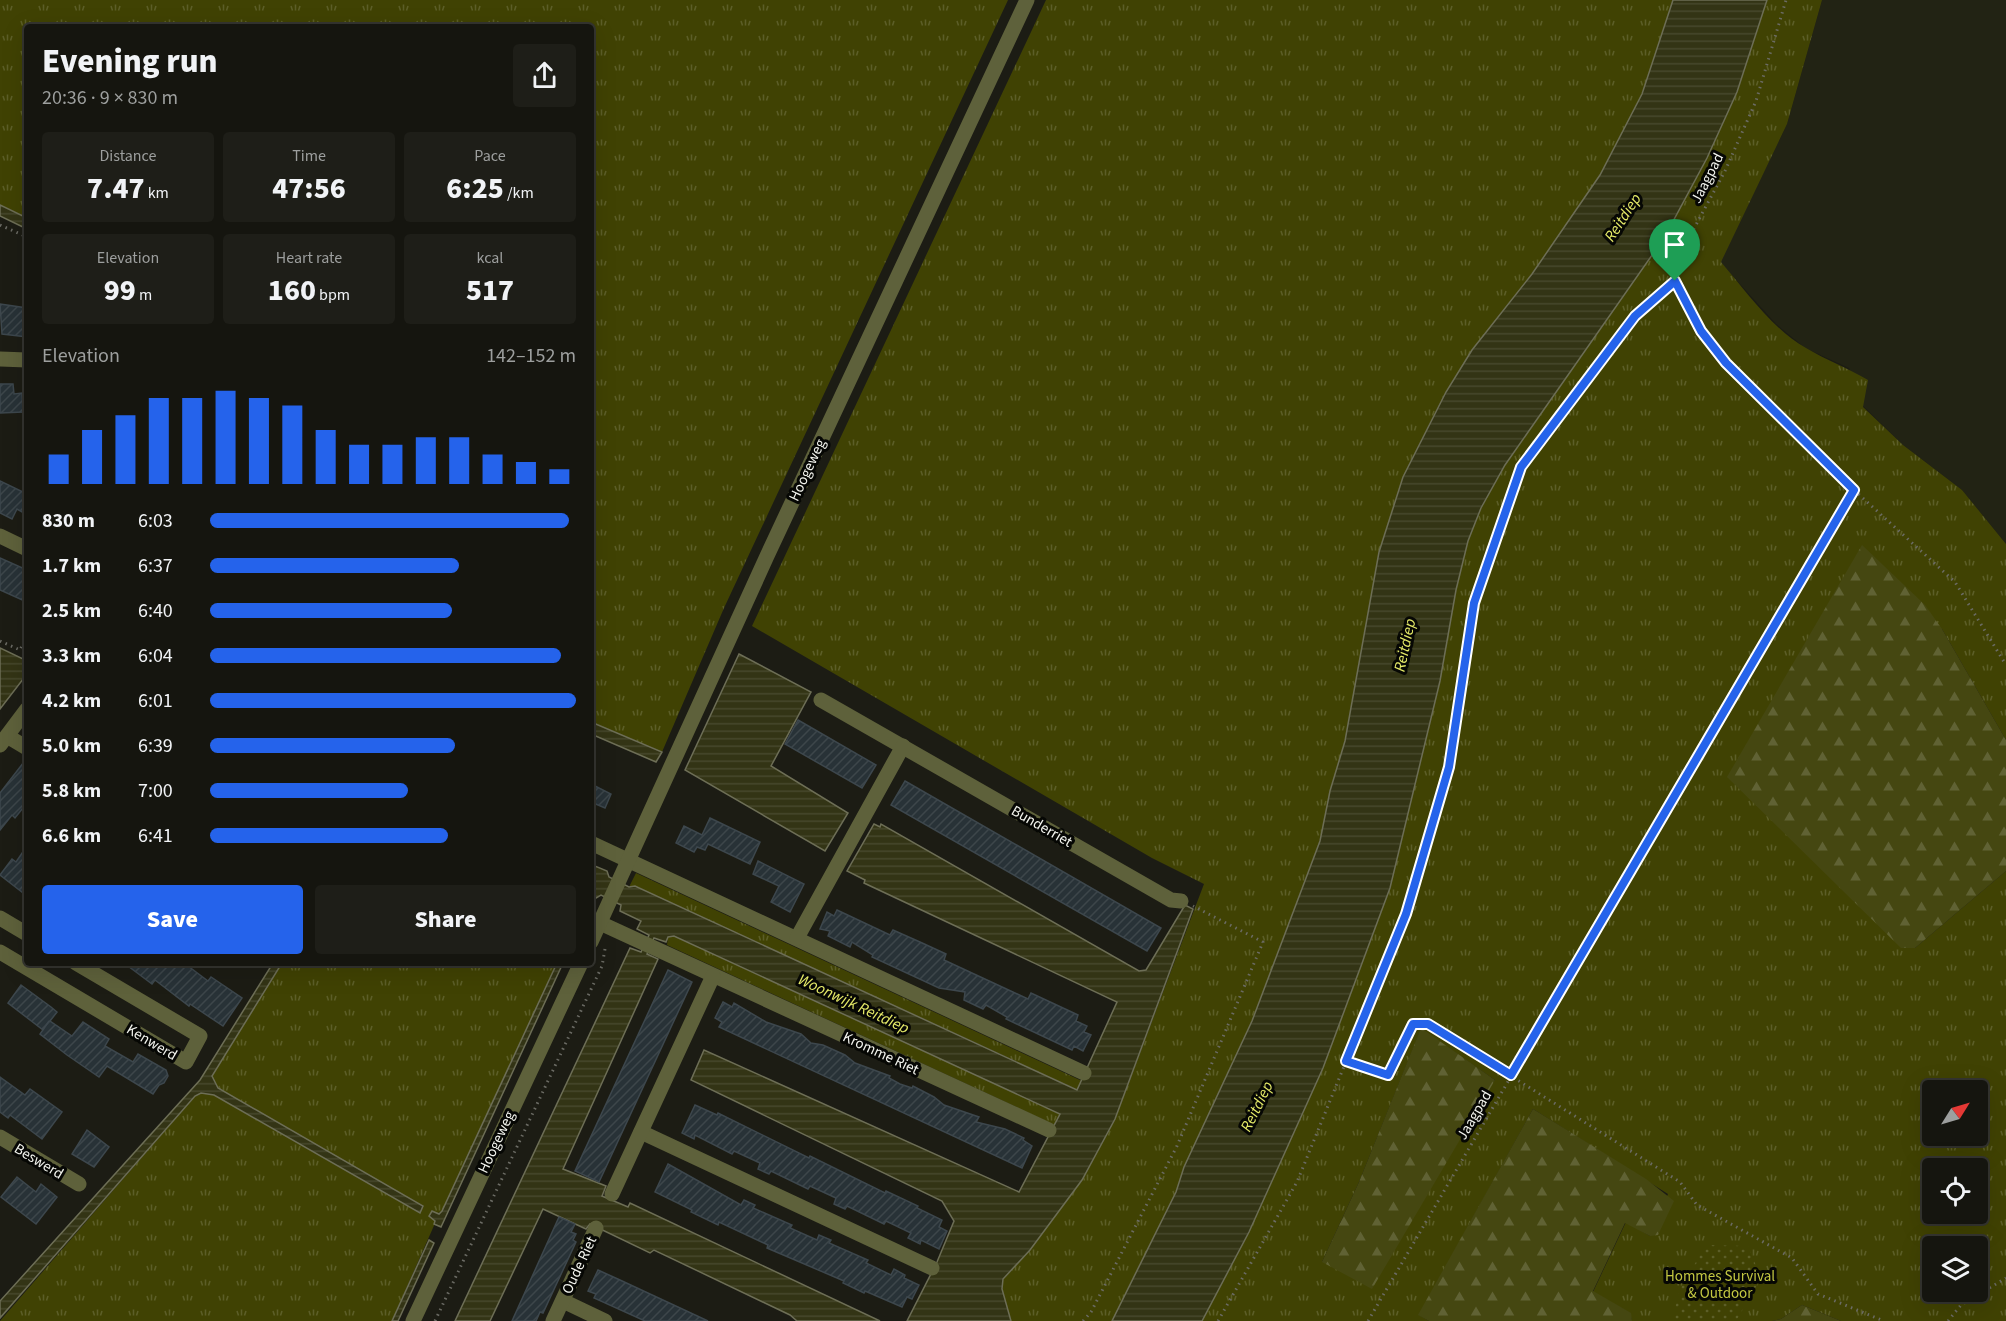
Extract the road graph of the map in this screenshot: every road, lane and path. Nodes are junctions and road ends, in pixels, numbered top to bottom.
1 (1027, 0) edge
2 (1786, 0) edge
3 (0, 225) edge
4 (24, 236) edge
5 (1675, 281) junction
6 (0, 359) edge
7 (24, 360) edge
8 (1854, 490) junction
9 (0, 536) edge
10 (24, 548) edge
11 (0, 641) edge
12 (24, 641) edge
13 (2006, 665) edge
14 (821, 700) dead end
15 (24, 713) edge
16 (3, 740) edge
17 (903, 746) junction
18 (24, 747) edge
19 (594, 844) edge
20 (628, 860) junction
21 (1181, 901) dead end
22 (1200, 909) dead end
23 (603, 917) junction
24 (0, 918) edge
25 (24, 932) edge
26 (594, 936) edge
27 (797, 938) junction
28 (0, 952) edge
29 (81, 966) edge
30 (580, 966) edge
31 (713, 976) junction
32 (1346, 1061) junction
33 (1084, 1073) dead end
34 (1511, 1075) junction
35 (1049, 1130) dead end
36 (641, 1132) junction
37 (0, 1137) edge
38 (79, 1184) dead end
39 (612, 1194) dead end
40 (596, 1228) dead end
41 (932, 1268) dead end
42 (2006, 1278) edge
43 (563, 1301) junction
44 (414, 1321) edge
45 (435, 1321) edge
46 (553, 1321) edge
47 (605, 1321) edge
48 (1083, 1321) edge
49 (1218, 1321) edge
50 (1368, 1321) edge
51 (1884, 1321) edge
52 (1948, 1321) edge

1 - 20 street, Hoogeweg
2 - 5 path, Jaagpad
3 - 4 path
5 - 8 path
5 - 32 path
6 - 7 street
8 - 13 path
8 - 34 path, Jaagpad
9 - 10 street
11 - 12 path
14 - 17 street, Bunderriet
15 - 16 street
16 - 18 street
17 - 21 street, Bunderriet
17 - 27 street
19 - 20 street
20 - 23 street, Hoogeweg
20 - 27 street
22 - 48 path
23 - 26 street, Hoogeweg
23 - 31 street, Kromme Riet
23 - 45 path
24 - 25 street
27 - 33 street
28 - 29 street, Kenwerd
30 - 44 street, Hoogeweg
31 - 35 street, Kromme Riet
31 - 36 street
32 - 34 path
32 - 49 path
34 - 50 path, Jaagpad
34 - 51 path
36 - 39 street
36 - 41 street
37 - 38 street, Beswerd
40 - 43 street, Oude Riet
42 - 52 path
43 - 46 street, Oude Riet
43 - 47 street, Oude Riet

